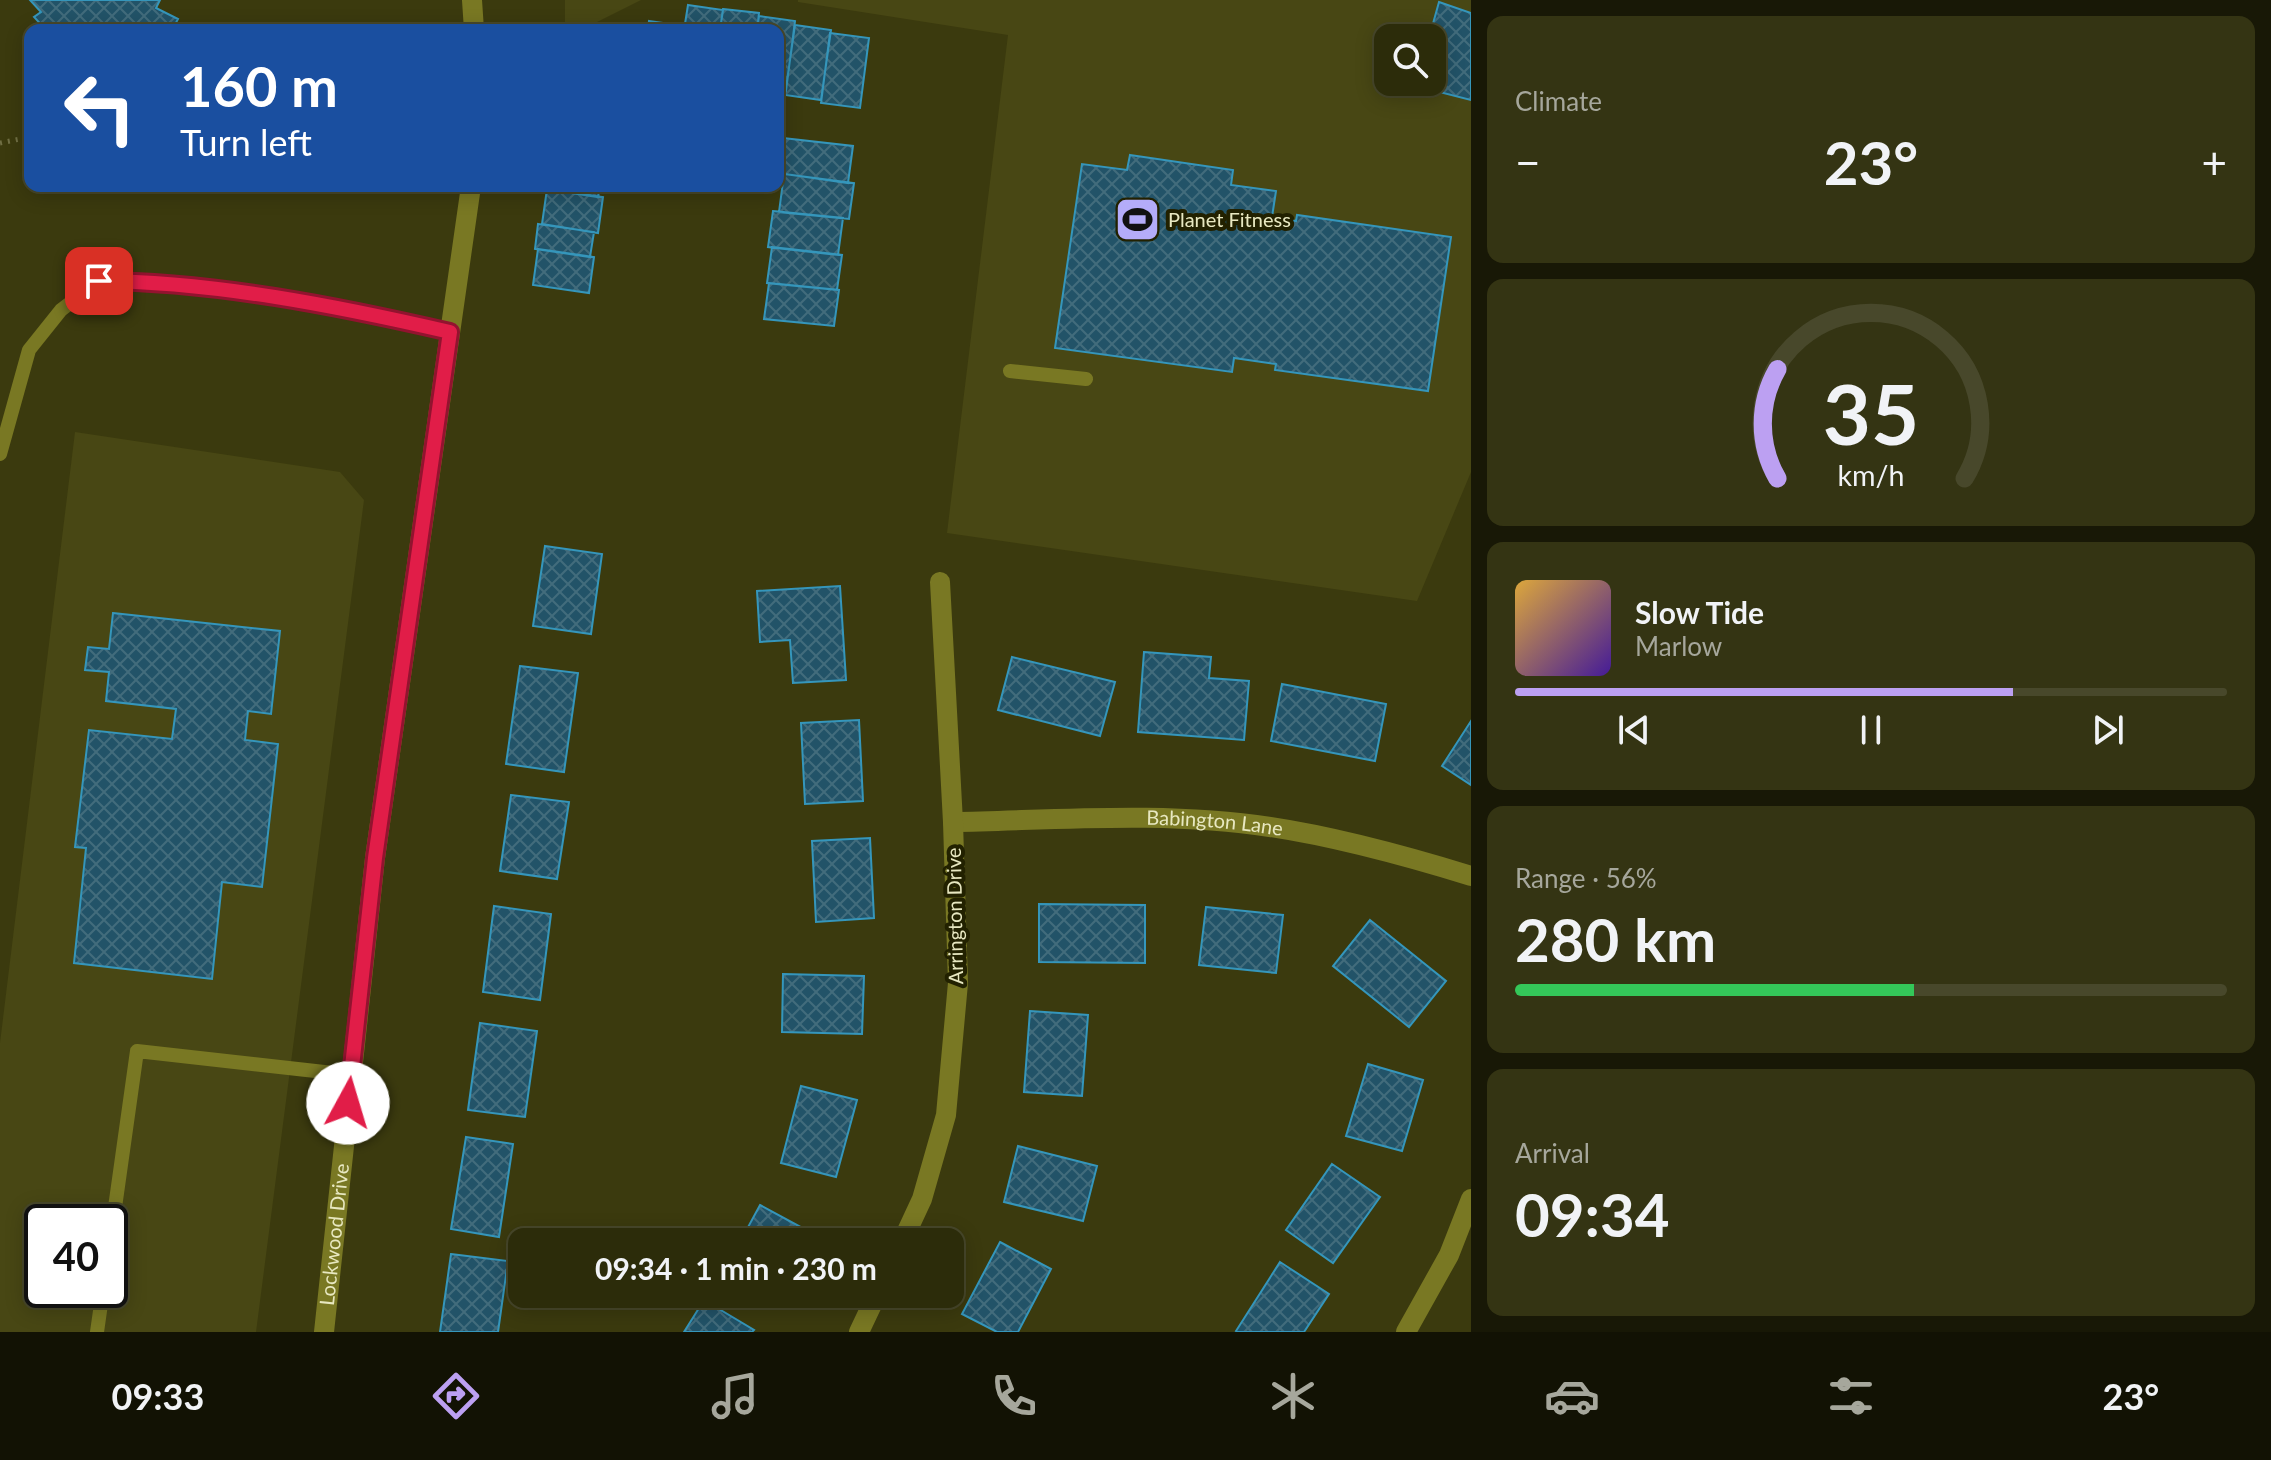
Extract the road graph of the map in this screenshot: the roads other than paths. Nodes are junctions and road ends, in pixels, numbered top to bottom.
1 (472, 0) edge
2 (474, 24) edge
3 (470, 192) edge
4 (450, 332) junction
5 (1010, 371) dead end
6 (1086, 379) dead end
7 (0, 454) edge
8 (940, 582) dead end
9 (953, 822) junction
10 (1471, 876) edge
11 (351, 1075) junction
12 (1471, 1199) edge
13 (115, 1204) edge
14 (909, 1228) edge
15 (100, 1308) edge
16 (870, 1308) edge
17 (97, 1332) edge
18 (324, 1332) edge
19 (859, 1332) edge
20 (1406, 1332) edge

1 - 2 street
3 - 4 street, Lockwood Drive
4 - 7 lane
4 - 11 street, Lockwood Drive
5 - 6 lane
8 - 9 street, Arrington Drive
9 - 10 street, Babington Lane
9 - 14 street, Arrington Drive
11 - 13 lane
11 - 18 street, Lockwood Drive
12 - 20 street
15 - 17 lane
16 - 19 street

